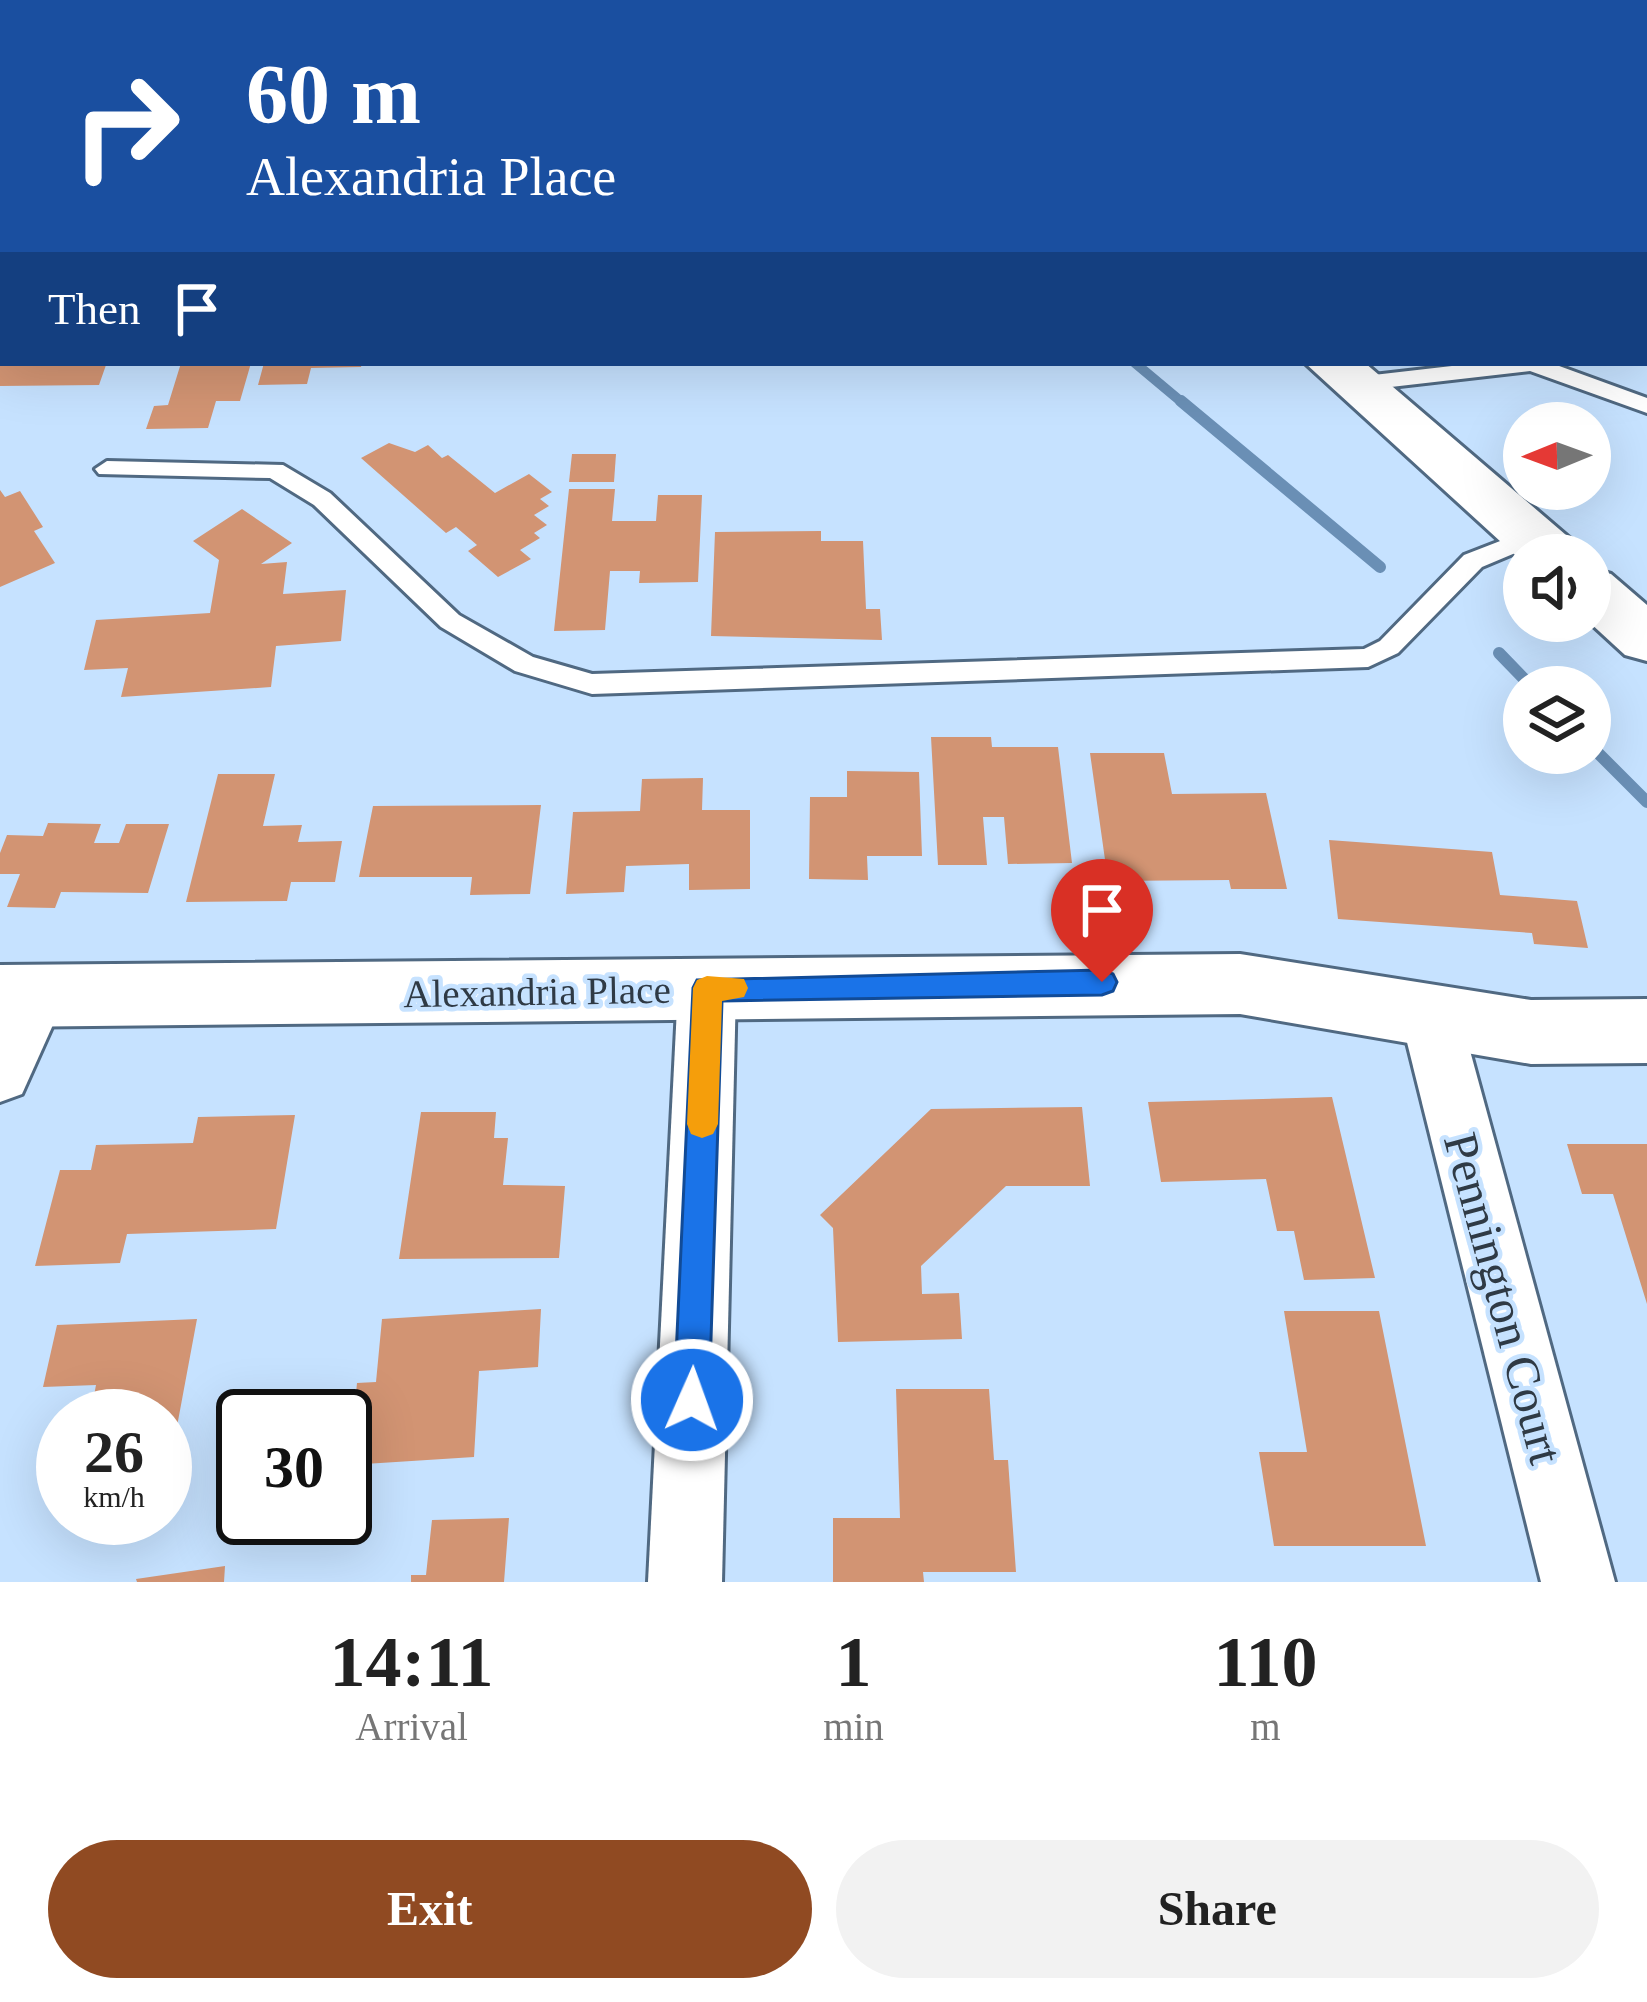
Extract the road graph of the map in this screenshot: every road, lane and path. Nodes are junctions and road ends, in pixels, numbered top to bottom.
1 (1483, 366) edge
2 (1543, 366) edge
3 (1344, 374) edge
4 (1647, 406) edge
5 (107, 469) dead end
6 (1528, 534) edge
7 (1503, 554) edge
8 (1611, 607) edge
9 (1647, 639) edge
10 (707, 988) junction
11 (18, 997) edge
12 (1430, 1014) junction
13 (1647, 1031) edge
14 (0, 1076) edge
15 (685, 1582) edge
16 (1578, 1582) edge

1 - 3 lane
2 - 4 lane
3 - 6 street
5 - 7 lane
8 - 9 street
10 - 11 street, Alexandria Place
10 - 12 street, Alexandria Place
10 - 15 street
11 - 14 street
12 - 13 street, Alexandria Place
12 - 16 street, Pennington Court

